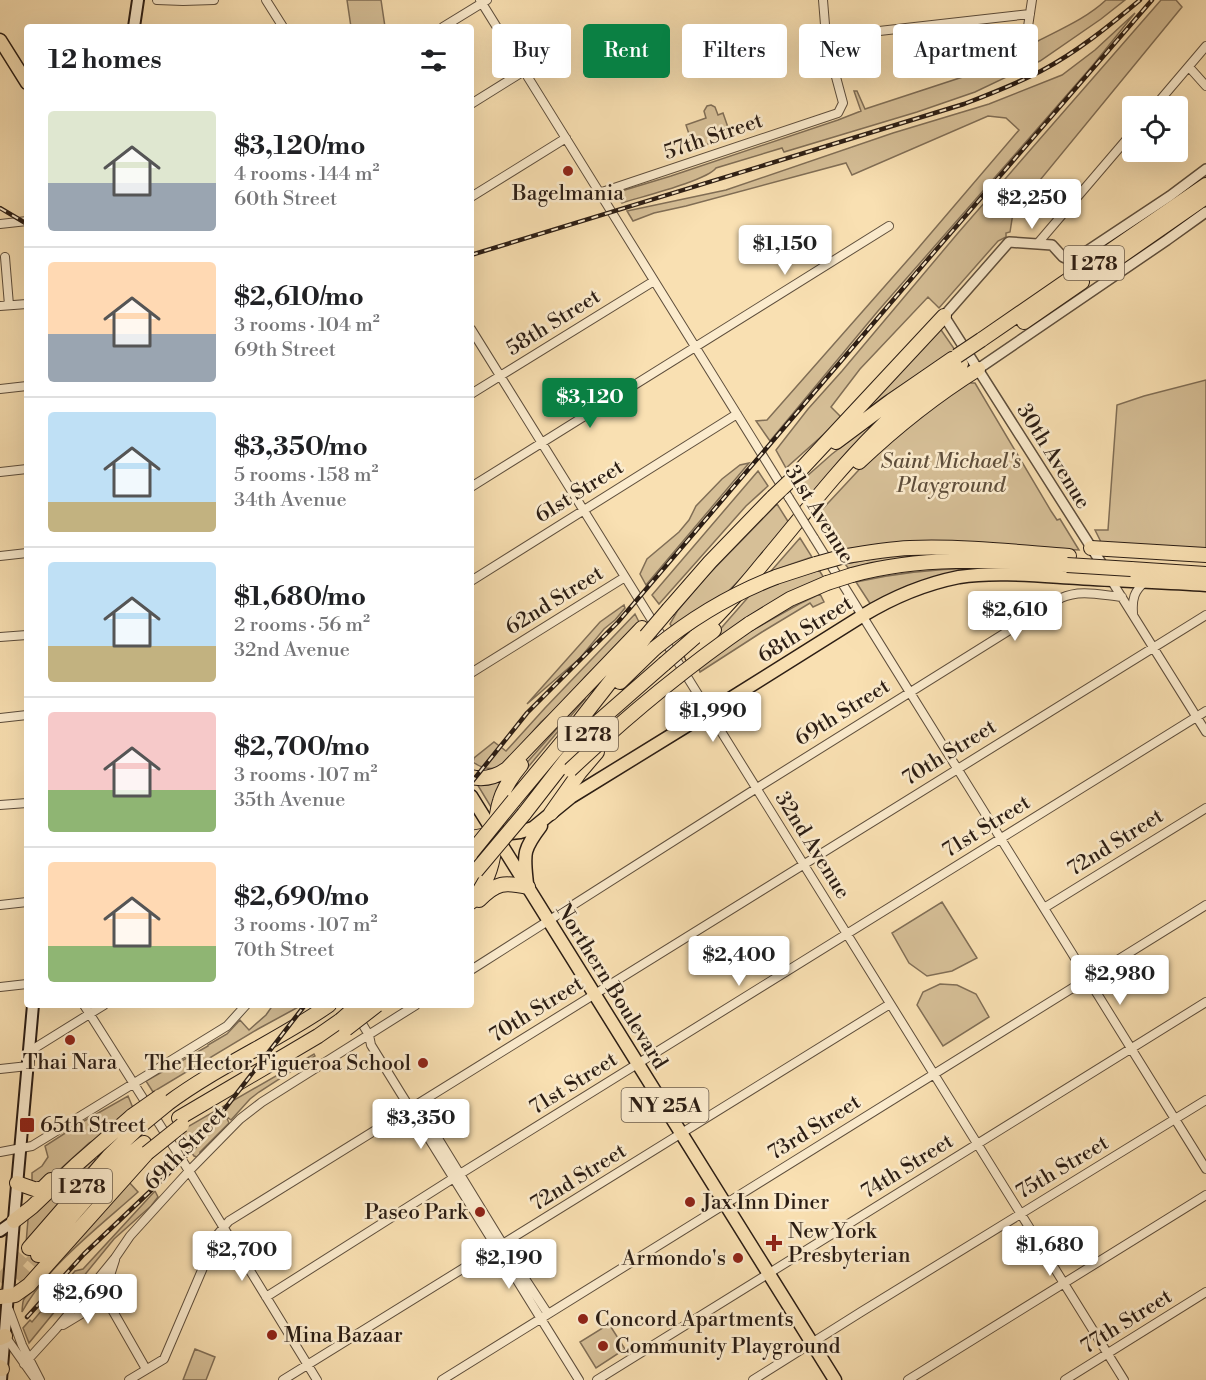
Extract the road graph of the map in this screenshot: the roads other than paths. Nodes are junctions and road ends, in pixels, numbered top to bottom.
1 (138, 0) edge
2 (157, 0) edge
3 (214, 0) edge
4 (266, 0) edge
5 (823, 0) edge
6 (1032, 0) edge
7 (483, 1) edge
8 (1030, 14) junction
9 (134, 24) edge
10 (281, 24) edge
11 (448, 24) edge
12 (496, 24) edge
13 (825, 24) edge
14 (1028, 24) edge
15 (881, 31) edge
16 (0, 40) edge
17 (1206, 46) edge
18 (1189, 66) junction
19 (24, 78) edge
20 (513, 78) edge
21 (528, 78) edge
22 (836, 78) edge
23 (1206, 86) edge
24 (1164, 96) edge
25 (474, 102) edge
26 (566, 138) junction
27 (1122, 145) edge
28 (1206, 169) edge
29 (1206, 185) edge
30 (600, 193) junction
31 (474, 195) edge
32 (1206, 197) edge
33 (1206, 212) edge
34 (24, 221) edge
35 (0, 224) edge
36 (889, 226) dead end
37 (1038, 243) junction
38 (5, 256) dead end
39 (654, 281) junction
40 (24, 304) edge
41 (9, 305) junction
42 (0, 306) edge
43 (944, 316) junction
44 (474, 334) edge
45 (983, 344) junction
46 (696, 348) junction
47 (959, 360) junction
48 (978, 369) junction
49 (500, 376) junction
50 (24, 386) edge
51 (0, 389) edge
52 (474, 392) edge
53 (737, 414) junction
54 (542, 444) junction
55 (24, 469) edge
56 (0, 472) edge
57 (793, 478) junction
58 (474, 485) edge
59 (813, 503) junction
60 (583, 510) junction
61 (1091, 548) junction
62 (24, 553) edge
63 (1206, 555) edge
64 (0, 556) edge
65 (1068, 560) junction
66 (1132, 565) junction
67 (1206, 565) edge
68 (1206, 574) edge
69 (753, 576) junction
70 (625, 577) junction
71 (474, 579) edge
72 (1112, 580) junction
73 (1145, 581) junction
74 (1206, 585) edge
75 (1122, 597) junction
76 (1133, 615) junction
77 (1206, 615) edge
78 (862, 616) junction
79 (644, 632) junction
80 (24, 635) edge
81 (0, 638) edge
82 (1153, 646) junction
83 (668, 670) junction
84 (474, 671) edge
85 (910, 692) junction
86 (650, 698) junction
87 (1206, 711) edge
88 (709, 712) junction
89 (24, 715) edge
90 (1197, 716) junction
91 (0, 718) edge
92 (574, 728) junction
93 (547, 729) junction
94 (1206, 732) edge
95 (957, 768) junction
96 (474, 777) edge
97 (757, 789) junction
98 (474, 801) edge
99 (24, 803) edge
100 (0, 805) edge
101 (1206, 807) edge
102 (551, 813) junction
103 (524, 814) junction
104 (495, 834) junction
105 (474, 838) edge
106 (1001, 838) junction
107 (474, 849) edge
108 (803, 864) junction
109 (474, 873) edge
110 (528, 887) junction
111 (474, 899) edge
112 (24, 902) edge
113 (0, 905) edge
114 (474, 905) edge
115 (1206, 905) edge
116 (1044, 908) junction
117 (548, 921) junction
118 (847, 934) junction
119 (474, 968) edge
120 (1088, 978) junction
121 (24, 984) edge
122 (0, 987) edge
123 (595, 993) junction
124 (1206, 1002) edge
125 (890, 1004) junction
126 (33, 1008) edge
127 (86, 1008) edge
128 (99, 1008) edge
129 (243, 1008) edge
130 (314, 1008) edge
131 (325, 1008) edge
132 (353, 1008) edge
133 (356, 1008) edge
134 (372, 1008) edge
135 (411, 1008) edge
136 (89, 1014) junction
137 (344, 1024) junction
138 (282, 1034) junction
139 (369, 1035) junction
140 (1131, 1048) junction
141 (30, 1052) junction
142 (639, 1064) junction
143 (28, 1066) junction
144 (0, 1069) edge
145 (934, 1074) junction
146 (133, 1084) junction
147 (1206, 1100) edge
148 (413, 1106) junction
149 (1175, 1119) junction
150 (135, 1122) junction
151 (682, 1134) junction
152 (977, 1144) junction
153 (146, 1148) junction
154 (20, 1149) junction
155 (0, 1152) edge
156 (76, 1165) junction
157 (1206, 1169) edge
158 (189, 1171) junction
159 (457, 1176) junction
160 (17, 1183) junction
161 (1206, 1195) edge
162 (725, 1203) junction
163 (1021, 1213) junction
164 (14, 1221) junction
165 (223, 1227) junction
166 (0, 1231) edge
167 (500, 1246) junction
168 (115, 1258) junction
169 (769, 1273) junction
170 (1064, 1283) junction
171 (1206, 1292) edge
172 (266, 1297) junction
173 (5, 1299) edge
174 (105, 1299) junction
175 (544, 1316) junction
176 (56, 1329) junction
177 (2, 1334) edge
178 (812, 1343) junction
179 (1108, 1353) junction
180 (26, 1361) junction
181 (308, 1365) junction
182 (146, 1369) junction
183 (1, 1372) edge
184 (38, 1380) edge
185 (129, 1380) edge
186 (283, 1380) edge
187 (317, 1380) edge
188 (442, 1380) edge
189 (579, 1380) edge
190 (597, 1380) edge
191 (753, 1380) edge
192 (835, 1380) edge
193 (908, 1380) edge
194 (1065, 1380) edge
195 (1124, 1380) edge

1 - 9 main road
2 - 3 street
4 - 10 street
5 - 13 street
6 - 8 street
7 - 11 street
7 - 12 street, 31st Avenue
8 - 14 street
8 - 15 street
16 - 19 main road
17 - 18 street
18 - 23 street
18 - 24 street
20 - 25 street
21 - 26 street, 31st Avenue
22 - 30 street, 57th Street
26 - 30 street, 31st Avenue
26 - 31 street
27 - 37 street
28 - 37 street
29 - 45 highway, I 278
30 - 39 street, 31st Avenue
32 - 45 highway, I 278
33 - 48 street
34 - 35 street
36 - 46 street
37 - 43 street
38 - 41 street
39 - 46 street, 31st Avenue
39 - 49 street, 58th Street
40 - 41 street
41 - 42 street
43 - 48 street, 30th Avenue
43 - 57 highway
44 - 49 street, 32nd Avenue
45 - 47 highway, I 278, bridge
46 - 53 street, 31st Avenue
46 - 54 street
47 - 57 highway, I 278
47 - 59 highway, I 278
48 - 59 highway
48 - 61 street, 30th Avenue
49 - 52 street, 58th Street
49 - 54 street, 32nd Avenue
50 - 51 street
53 - 60 street, 61st Street
53 - 78 street, 31st Avenue, bridge
54 - 58 street
54 - 60 street, 32nd Avenue
55 - 56 street
57 - 79 highway, I 278, bridge
59 - 69 highway, I 278
60 - 70 street, 32nd Avenue
60 - 71 street, 61st Street
61 - 63 highway
61 - 72 street, 30th Avenue
62 - 64 street
65 - 66 highway
65 - 86 highway, bridge
65 - 92 highway, bridge
66 - 67 highway
66 - 68 highway
69 - 83 highway, I 278, bridge
69 - 83 highway
70 - 84 street, 62nd Street
70 - 88 street, 32nd Avenue
72 - 73 main road, 68th Street
72 - 75 street, 30th Avenue
72 - 78 main road, 68th Street
73 - 74 main road, 68th Street
73 - 76 street
75 - 76 street, 30th Avenue
75 - 85 street, 69th Street
76 - 82 street, 30th Avenue
77 - 82 street, 70th Street
78 - 85 street, 31st Avenue
78 - 88 main road, 68th Street
79 - 92 highway, I 278
79 - 93 highway
80 - 81 street
82 - 90 street, 30th Avenue
82 - 95 street, 70th Street
83 - 86 highway
83 - 103 highway, I 278
85 - 95 street, 31st Avenue
85 - 97 street, 69th Street
86 - 102 highway
86 - 103 highway, bridge
87 - 90 street, 71st Street
88 - 97 street, 32nd Avenue
88 - 102 main road, 68th Street
89 - 91 street
90 - 94 street, 30th Avenue
90 - 106 street, 71st Street
92 - 107 highway, I 278, bridge
93 - 96 highway
93 - 104 highway
95 - 106 street, 31st Avenue
95 - 108 street, 70th Street
97 - 108 street, 32nd Avenue
97 - 117 street, 69th Street
98 - 104 main road, Northern Boulevard
99 - 100 street
101 - 116 street, 72nd Street
102 - 104 main road
102 - 110 main road
103 - 109 highway, I 278, bridge
104 - 105 highway
104 - 110 main road, Northern Boulevard
104 - 111 highway
106 - 116 street, 31st Avenue
106 - 118 street, 71st Street
108 - 118 street, 32nd Avenue
108 - 123 street, 70th Street
110 - 114 highway
110 - 117 main road, Northern Boulevard
112 - 113 street
115 - 120 street, 73rd Street
116 - 120 street, 31st Avenue
117 - 119 street, 69th Street
117 - 123 main road, Northern Boulevard / NY 25A
118 - 125 street, 32nd Avenue
118 - 142 street, 71st Street
120 - 140 street, 31st Avenue
120 - 145 street, 73rd Street
121 - 122 street
123 - 142 main road, Northern Boulevard / NY 25A
123 - 148 street, 70th Street
124 - 140 street, 74th Street
125 - 145 street, 32nd Avenue
125 - 151 street, 72nd Street
126 - 141 main road
127 - 136 street
128 - 136 street
129 - 146 street
130 - 138 highway
131 - 138 highway, I 278
132 - 139 street
133 - 137 highway, bridge
134 - 137 highway, bridge
135 - 139 street, 69th Street
136 - 141 street
136 - 146 street
137 - 153 highway, I 278
138 - 150 highway, I 278, bridge
139 - 148 street
139 - 158 street, 69th Street
140 - 149 street, 31st Avenue
140 - 152 street, 74th Street
141 - 143 main road
142 - 151 main road, Northern Boulevard / NY 25A
142 - 159 street, 71st Street
143 - 144 street
143 - 154 main road
145 - 152 street, 32nd Avenue
145 - 162 street, 73rd Street
146 - 154 street
146 - 158 street
147 - 149 street, 75th Street
148 - 159 street
148 - 165 street, 70th Street
149 - 157 street, 31st Avenue
149 - 163 street, 75th Street
150 - 153 highway, I 278
150 - 156 highway
151 - 162 main road, Northern Boulevard / NY 25A
151 - 167 street, 72nd Street
152 - 163 street, 32nd Avenue
152 - 169 street, 74th Street
153 - 173 highway
154 - 155 street
154 - 160 main road
156 - 160 highway
156 - 164 highway
158 - 165 street
158 - 168 street, 69th Street
159 - 167 street
159 - 172 street, 71st Street
160 - 164 main road
161 - 170 street
162 - 169 main road, Northern Boulevard / NY 25A
162 - 175 street, 73rd Street
163 - 170 street, 32nd Avenue
163 - 178 street, 75th Street
164 - 166 main road
164 - 173 main road
165 - 172 street
165 - 182 street
167 - 175 street
167 - 181 street, 72nd Street
168 - 174 street
168 - 176 street, 69th Street
169 - 178 main road, Northern Boulevard / NY 25A
169 - 190 street, 74th Street
170 - 179 street, 32nd Avenue
170 - 193 street
171 - 179 street, 77th Street
172 - 181 street
173 - 177 main road
173 - 180 street
174 - 176 street
174 - 182 street
175 - 188 street, 73rd Street
175 - 189 street
176 - 180 street, 69th Street
177 - 180 street
177 - 183 main road
178 - 191 street, 75th Street
178 - 192 main road, Northern Boulevard / NY 25A
179 - 194 street, 77th Street
179 - 195 street, 32nd Avenue
180 - 184 street
181 - 186 street, 72nd Street
181 - 187 street
182 - 185 street

